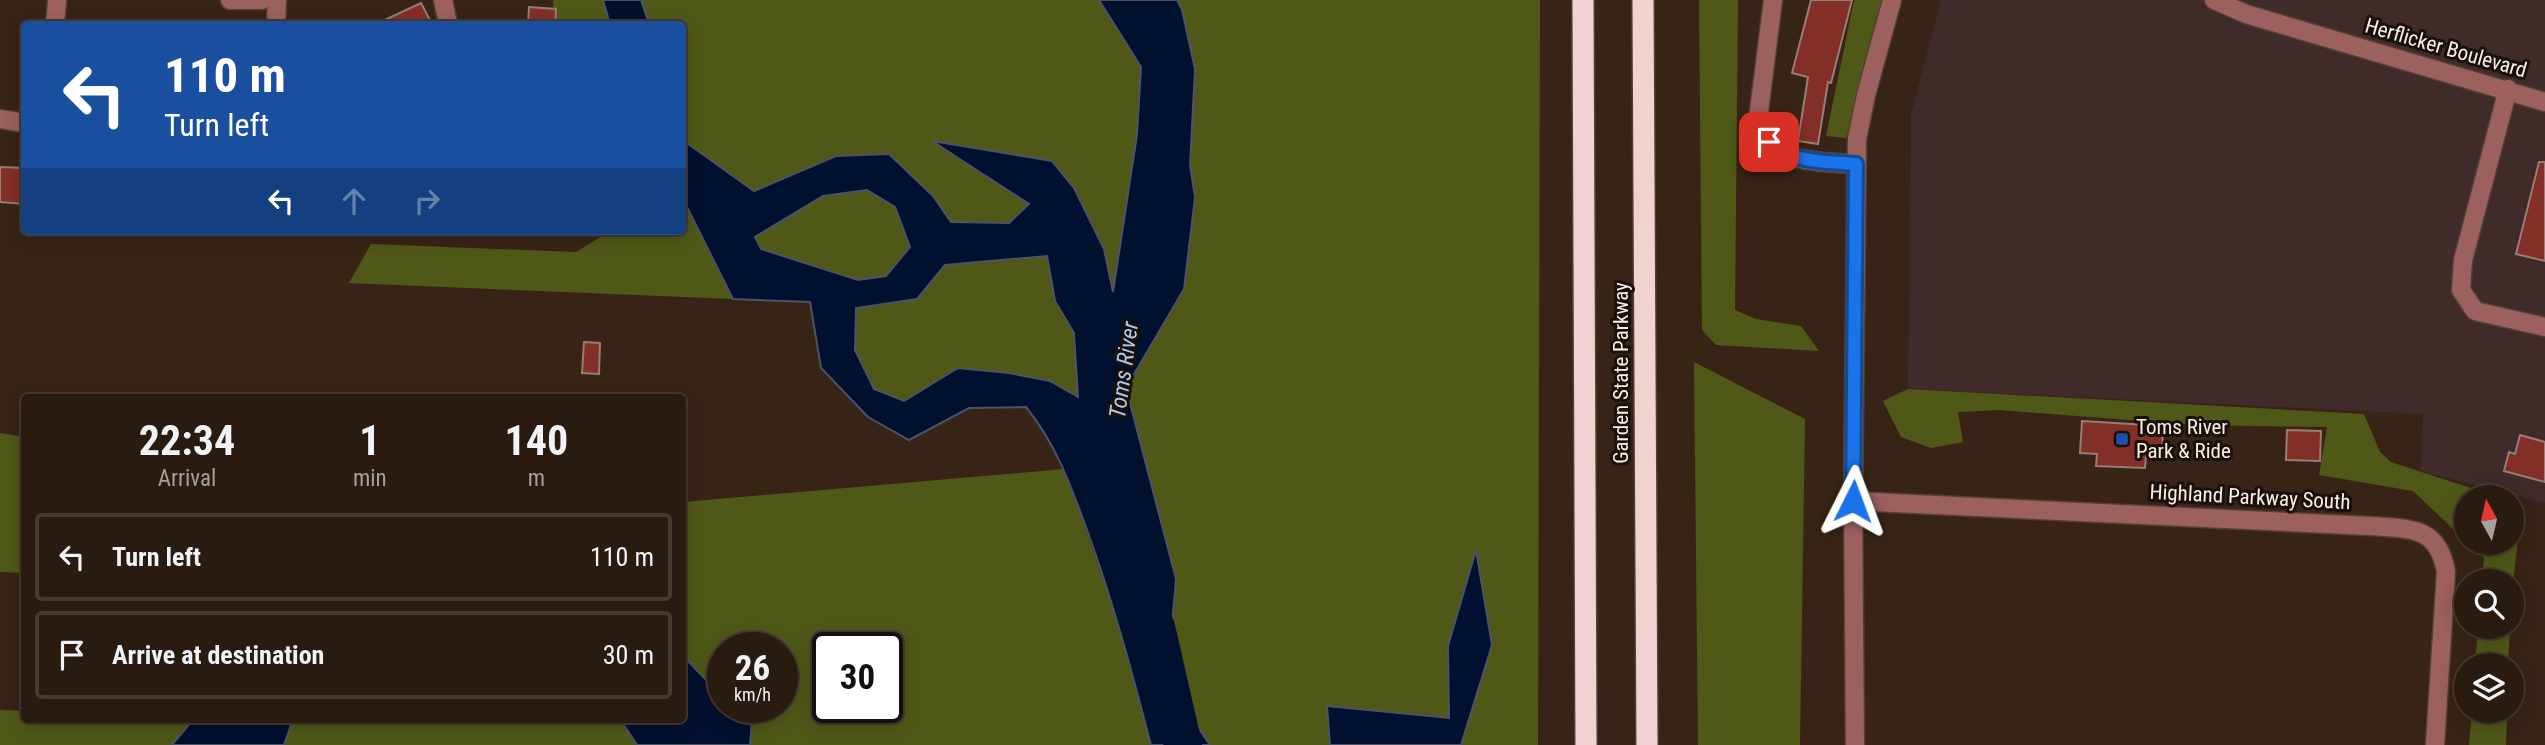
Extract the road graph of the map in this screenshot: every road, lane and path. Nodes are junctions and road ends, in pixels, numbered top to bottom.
1 (230, 0) edge
2 (262, 0) edge
3 (277, 0) edge
4 (443, 0) edge
5 (1583, 0) edge
6 (1643, 0) edge
7 (1773, 0) edge
8 (1892, 0) edge
9 (2214, 0) edge
10 (57, 2) dead end
11 (55, 21) edge
12 (276, 21) edge
13 (448, 21) edge
14 (2508, 89) junction
15 (2545, 102) edge
16 (0, 119) edge
17 (21, 122) edge
18 (1856, 164) junction
19 (2545, 327) edge
20 (1853, 501) junction
21 (1586, 745) edge
22 (1647, 745) edge
23 (1855, 745) edge
24 (2435, 745) edge

1 - 2 street
3 - 12 street
4 - 13 street
5 - 21 highway, Garden State Parkway
6 - 22 highway, Garden State Parkway
7 - 18 street
8 - 18 street
9 - 14 street, Herflicker Boulevard
10 - 11 street
14 - 15 street, Herflicker Boulevard
14 - 19 street
16 - 17 street
18 - 20 street
20 - 23 street
20 - 24 street, Highland Parkway South

